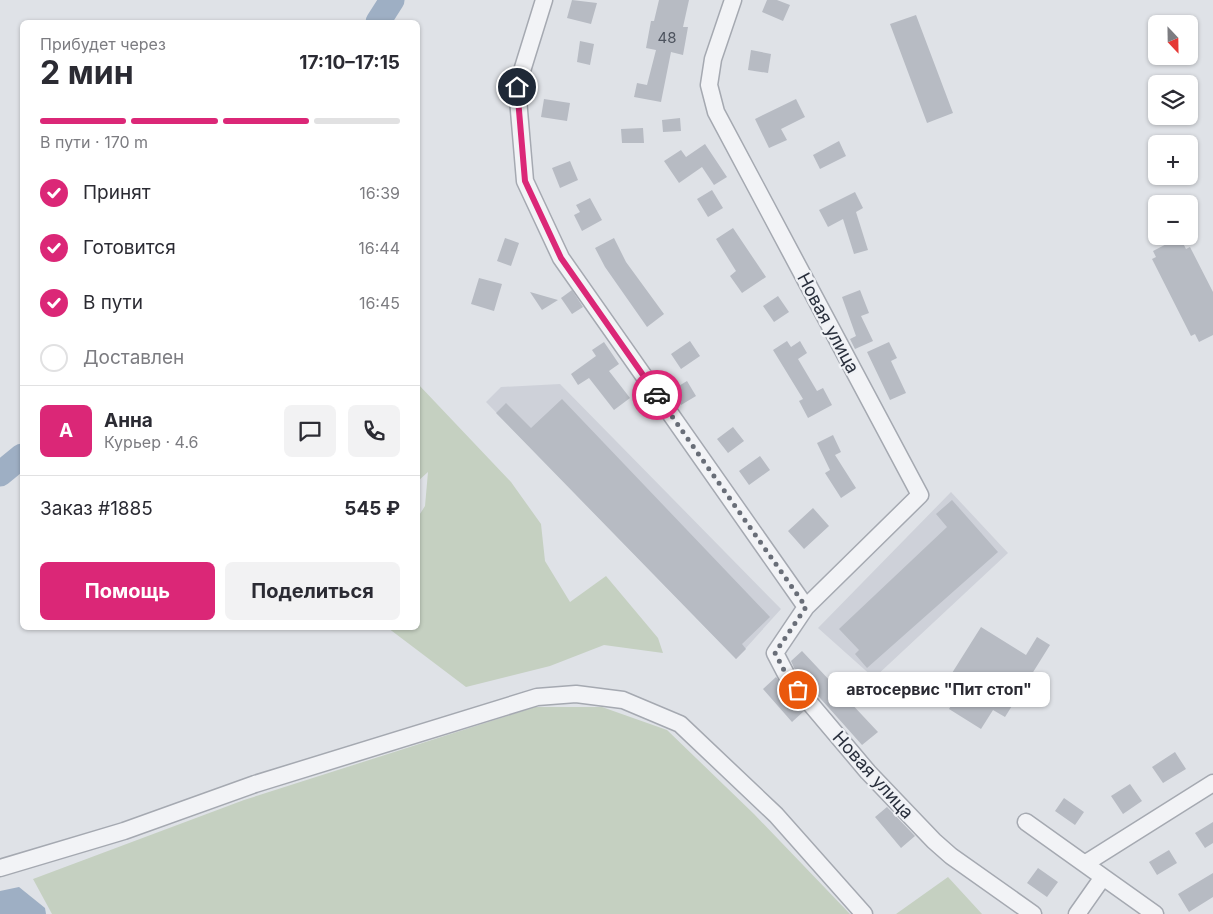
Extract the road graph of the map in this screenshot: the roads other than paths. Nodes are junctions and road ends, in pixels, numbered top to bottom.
1 (544, 0) edge
2 (733, 0) edge
3 (806, 607) junction
4 (1213, 783) edge
5 (1026, 822) dead end
6 (1086, 863) junction
7 (0, 868) edge
8 (1103, 877) junction
9 (864, 914) edge
10 (1033, 914) edge
11 (1077, 914) edge
12 (1155, 914) edge

1 - 3 street
2 - 3 street, Новая улица
3 - 10 street, Новая улица
4 - 6 street
5 - 6 street
6 - 8 street
7 - 9 street
8 - 11 street
8 - 12 street

